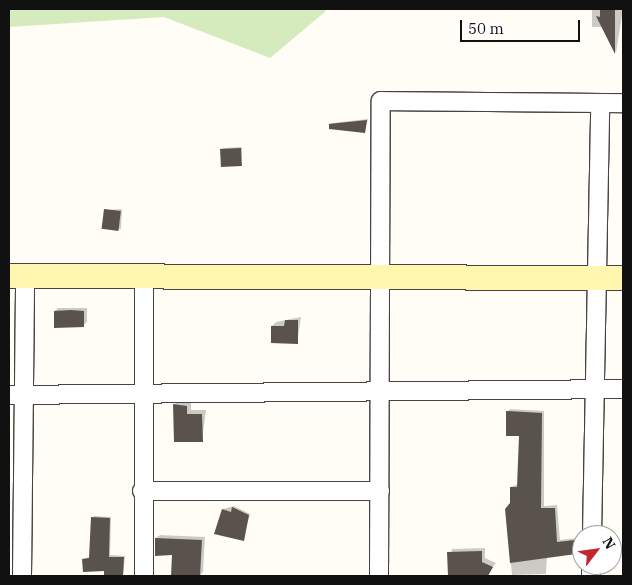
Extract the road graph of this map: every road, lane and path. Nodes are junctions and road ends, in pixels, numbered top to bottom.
1 (600, 103) junction
2 (623, 103) edge
3 (381, 275) junction
4 (17, 276) edge
5 (144, 276) junction
6 (600, 278) junction
7 (623, 278) edge
8 (623, 389) edge
9 (596, 390) junction
10 (143, 394) junction
11 (380, 394) junction
12 (16, 395) edge
13 (142, 491) junction
14 (380, 491) junction
15 (16, 503) edge
16 (592, 525) edge
17 (22, 576) edge
18 (144, 576) edge
19 (380, 576) edge

1 - 2 street
1 - 3 street
1 - 6 street
3 - 5 street
3 - 6 street
3 - 11 street
4 - 5 street
4 - 12 street
5 - 10 street
6 - 7 street
6 - 9 street
8 - 9 street
9 - 11 street
9 - 16 street
10 - 11 street
10 - 12 street
10 - 13 street
11 - 14 street
12 - 15 street
13 - 14 street
13 - 18 street
14 - 19 street
15 - 17 street

